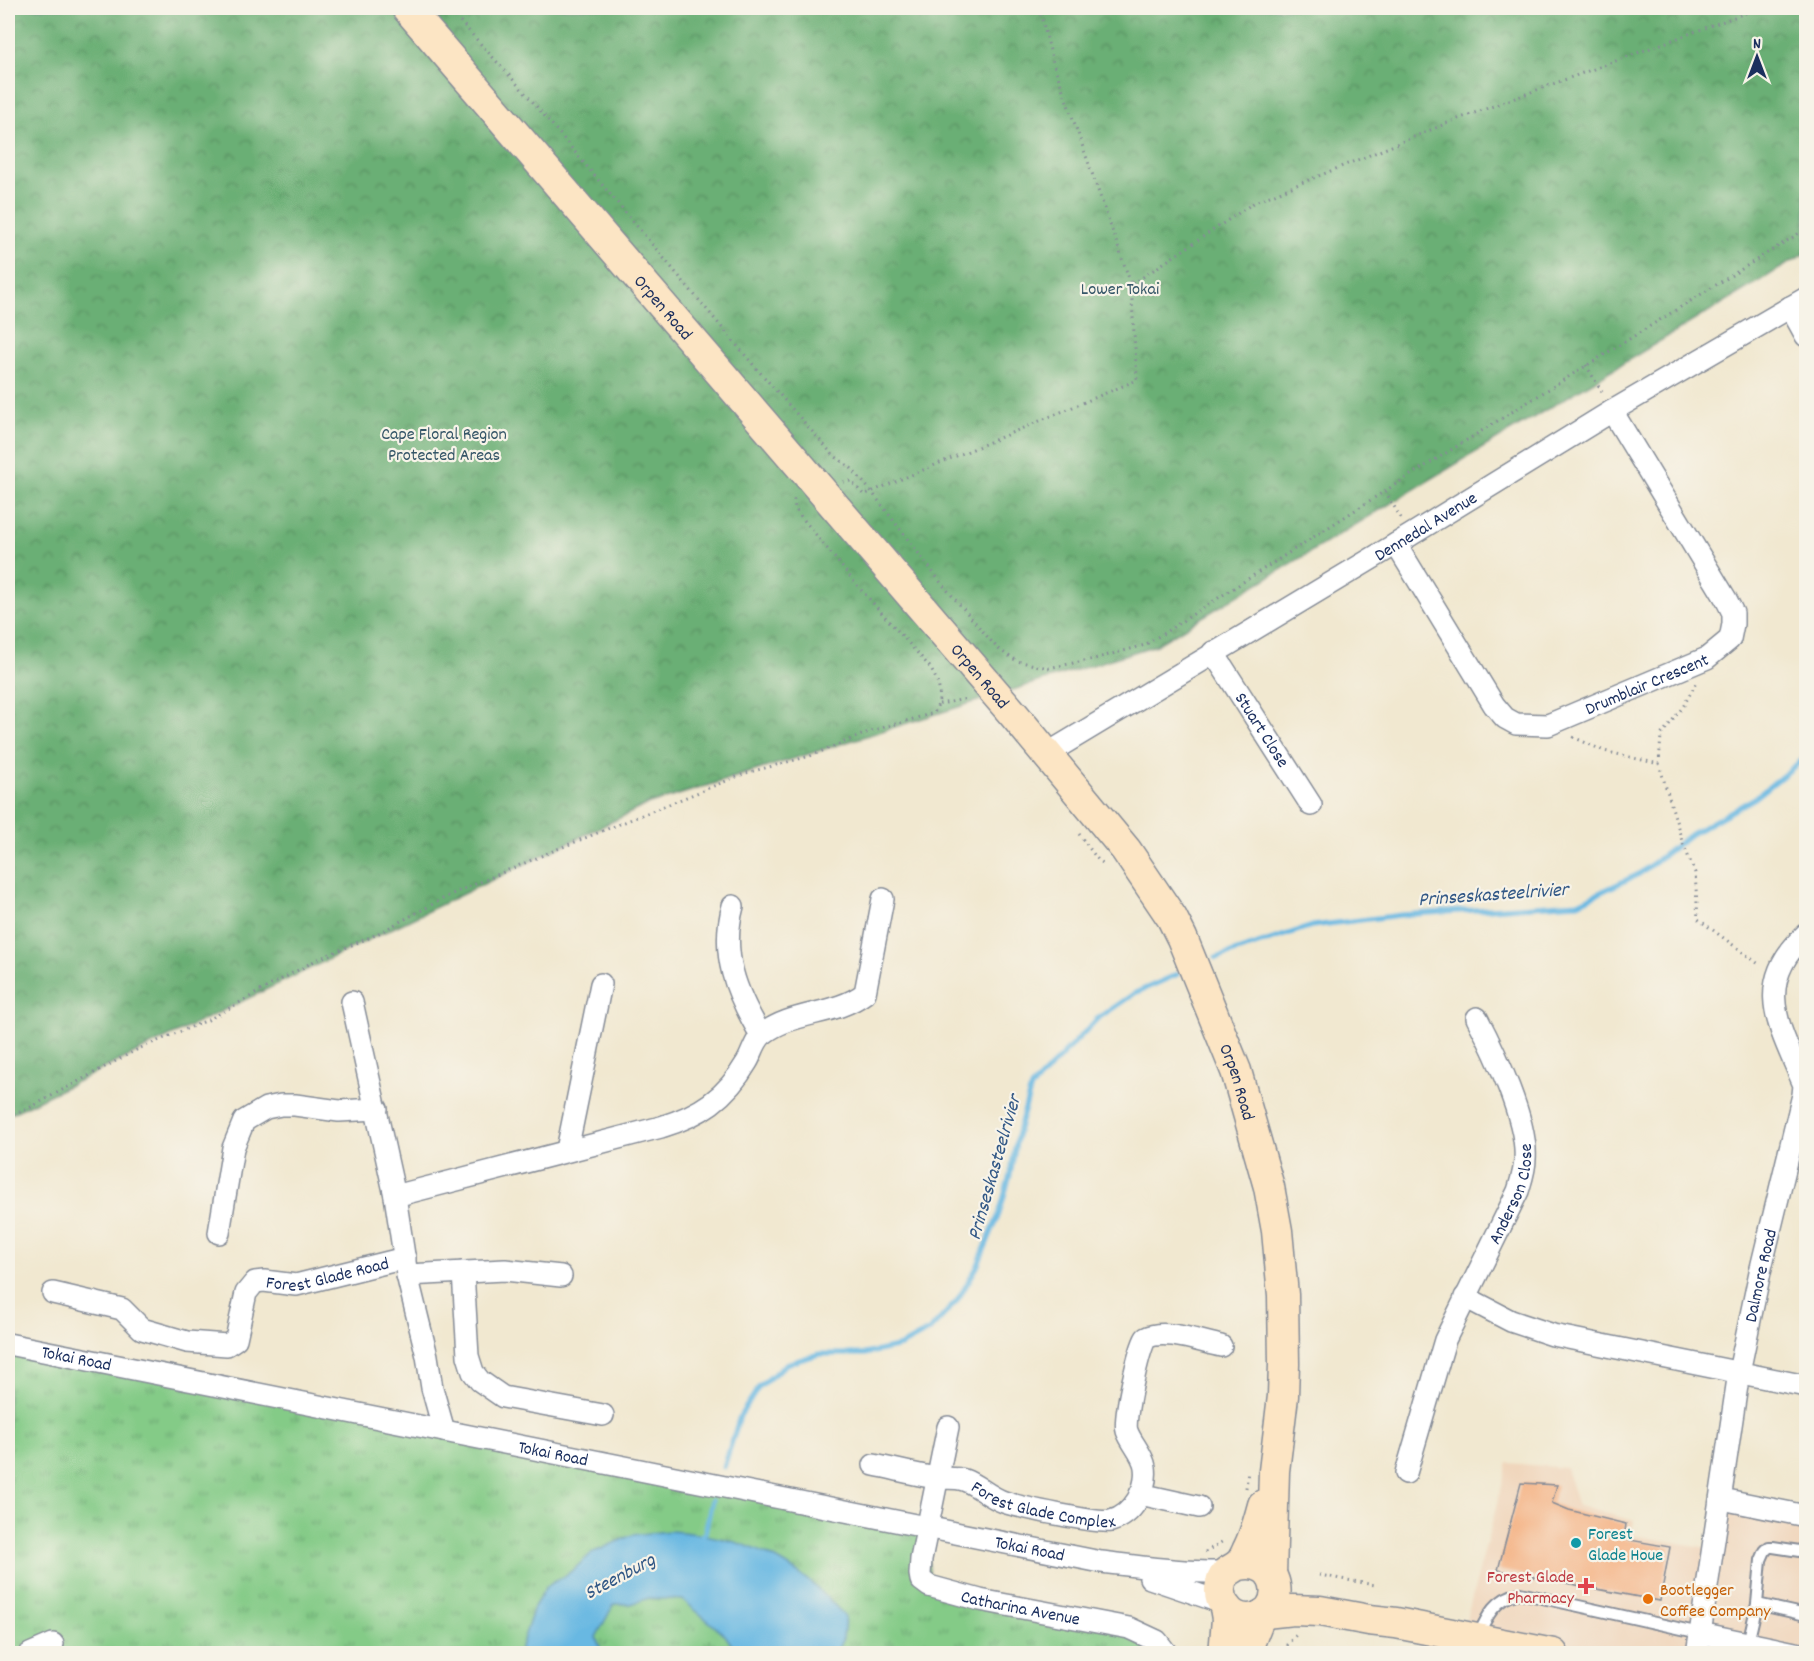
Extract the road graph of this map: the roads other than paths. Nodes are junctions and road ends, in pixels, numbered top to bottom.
1 (407, 8) edge
2 (1798, 303) edge
3 (1806, 336) edge
4 (1612, 411) junction
5 (1404, 539) junction
6 (1213, 652) junction
7 (1045, 755) junction
8 (1311, 805) dead end
9 (883, 899) dead end
10 (733, 906) dead end
11 (1806, 934) edge
12 (601, 984) dead end
13 (352, 1002) dead end
14 (1478, 1018) dead end
15 (761, 1035) junction
16 (1805, 1085) edge
17 (377, 1109) junction
18 (567, 1150) junction
19 (395, 1196) junction
20 (219, 1233) dead end
21 (406, 1267) junction
22 (463, 1272) junction
23 (561, 1275) dead end
24 (52, 1293) dead end
25 (1465, 1298) junction
26 (8, 1344) edge
27 (1221, 1346) dead end
28 (1740, 1372) junction
29 (1806, 1386) edge
30 (603, 1415) dead end
31 (948, 1427) dead end
32 (444, 1431) junction
33 (874, 1465) dead end
34 (1261, 1469) junction
35 (1406, 1473) dead end
36 (937, 1478) junction
37 (1140, 1494) junction
38 (1722, 1499) junction
39 (1199, 1507) dead end
40 (1806, 1516) edge
41 (926, 1527) junction
42 (1806, 1552) edge
43 (1232, 1558) junction
44 (1101, 1562) junction
45 (1273, 1578) junction
46 (1757, 1604) junction
47 (1224, 1605) junction
48 (1262, 1615) junction
49 (1806, 1615) edge
50 (1396, 1623) junction
51 (1477, 1638) junction
52 (1698, 1643) edge
53 (1748, 1643) junction
54 (52, 1644) dead end
55 (30, 1653) edge
56 (1167, 1653) edge
57 (1224, 1653) edge
58 (1245, 1653) edge
59 (1552, 1653) edge
60 (1800, 1653) edge

1 - 7 main road, Orpen Road
2 - 3 street
2 - 4 street, Dennedal Avenue
4 - 5 street, Dennedal Avenue
4 - 5 street, Drumblair Crescent
5 - 6 street, Dennedal Avenue
6 - 7 street, Dennedal Avenue
6 - 8 street, Stuart Close
7 - 34 main road, Orpen Road
9 - 15 street
10 - 15 street
11 - 16 street, Dalmore Road
12 - 18 street
13 - 17 street, Forest Glade Road
14 - 25 street, Anderson Close
15 - 18 street
16 - 28 street, Dalmore Road
17 - 19 street, Forest Glade Road
17 - 20 street
18 - 19 street
19 - 21 street, Forest Glade Road
21 - 22 street, Forest Glade Road
21 - 24 street, Forest Glade Road
21 - 32 street, Forest Glade Road
22 - 23 street, Forest Glade Road
22 - 30 street
25 - 28 street
25 - 35 street, Anderson Close
26 - 32 street, Tokai Road
27 - 37 street, Forest Glade Complex
28 - 29 street
28 - 38 street, Dalmore Road
31 - 36 street
32 - 41 street, Tokai Road
33 - 36 street, Forest Glade Complex
34 - 43 main road, Orpen Road
34 - 45 main road, Orpen Road
36 - 37 street, Forest Glade Complex
36 - 41 street
37 - 39 street, Forest Glade Complex
38 - 40 street
38 - 52 street, Dalmore Road
41 - 44 street, Tokai Road
41 - 56 street, Catharina Avenue
42 - 46 lane
43 - 44 street, Tokai Road
43 - 45 main road
43 - 47 main road
44 - 47 street, Tokai Road
45 - 48 main road
45 - 50 main road
46 - 49 lane
46 - 53 lane
47 - 48 main road
47 - 57 main road
48 - 50 main road
48 - 58 main road
50 - 51 main road
51 - 52 lane
51 - 59 main road
52 - 53 street
53 - 60 street
54 - 55 street

